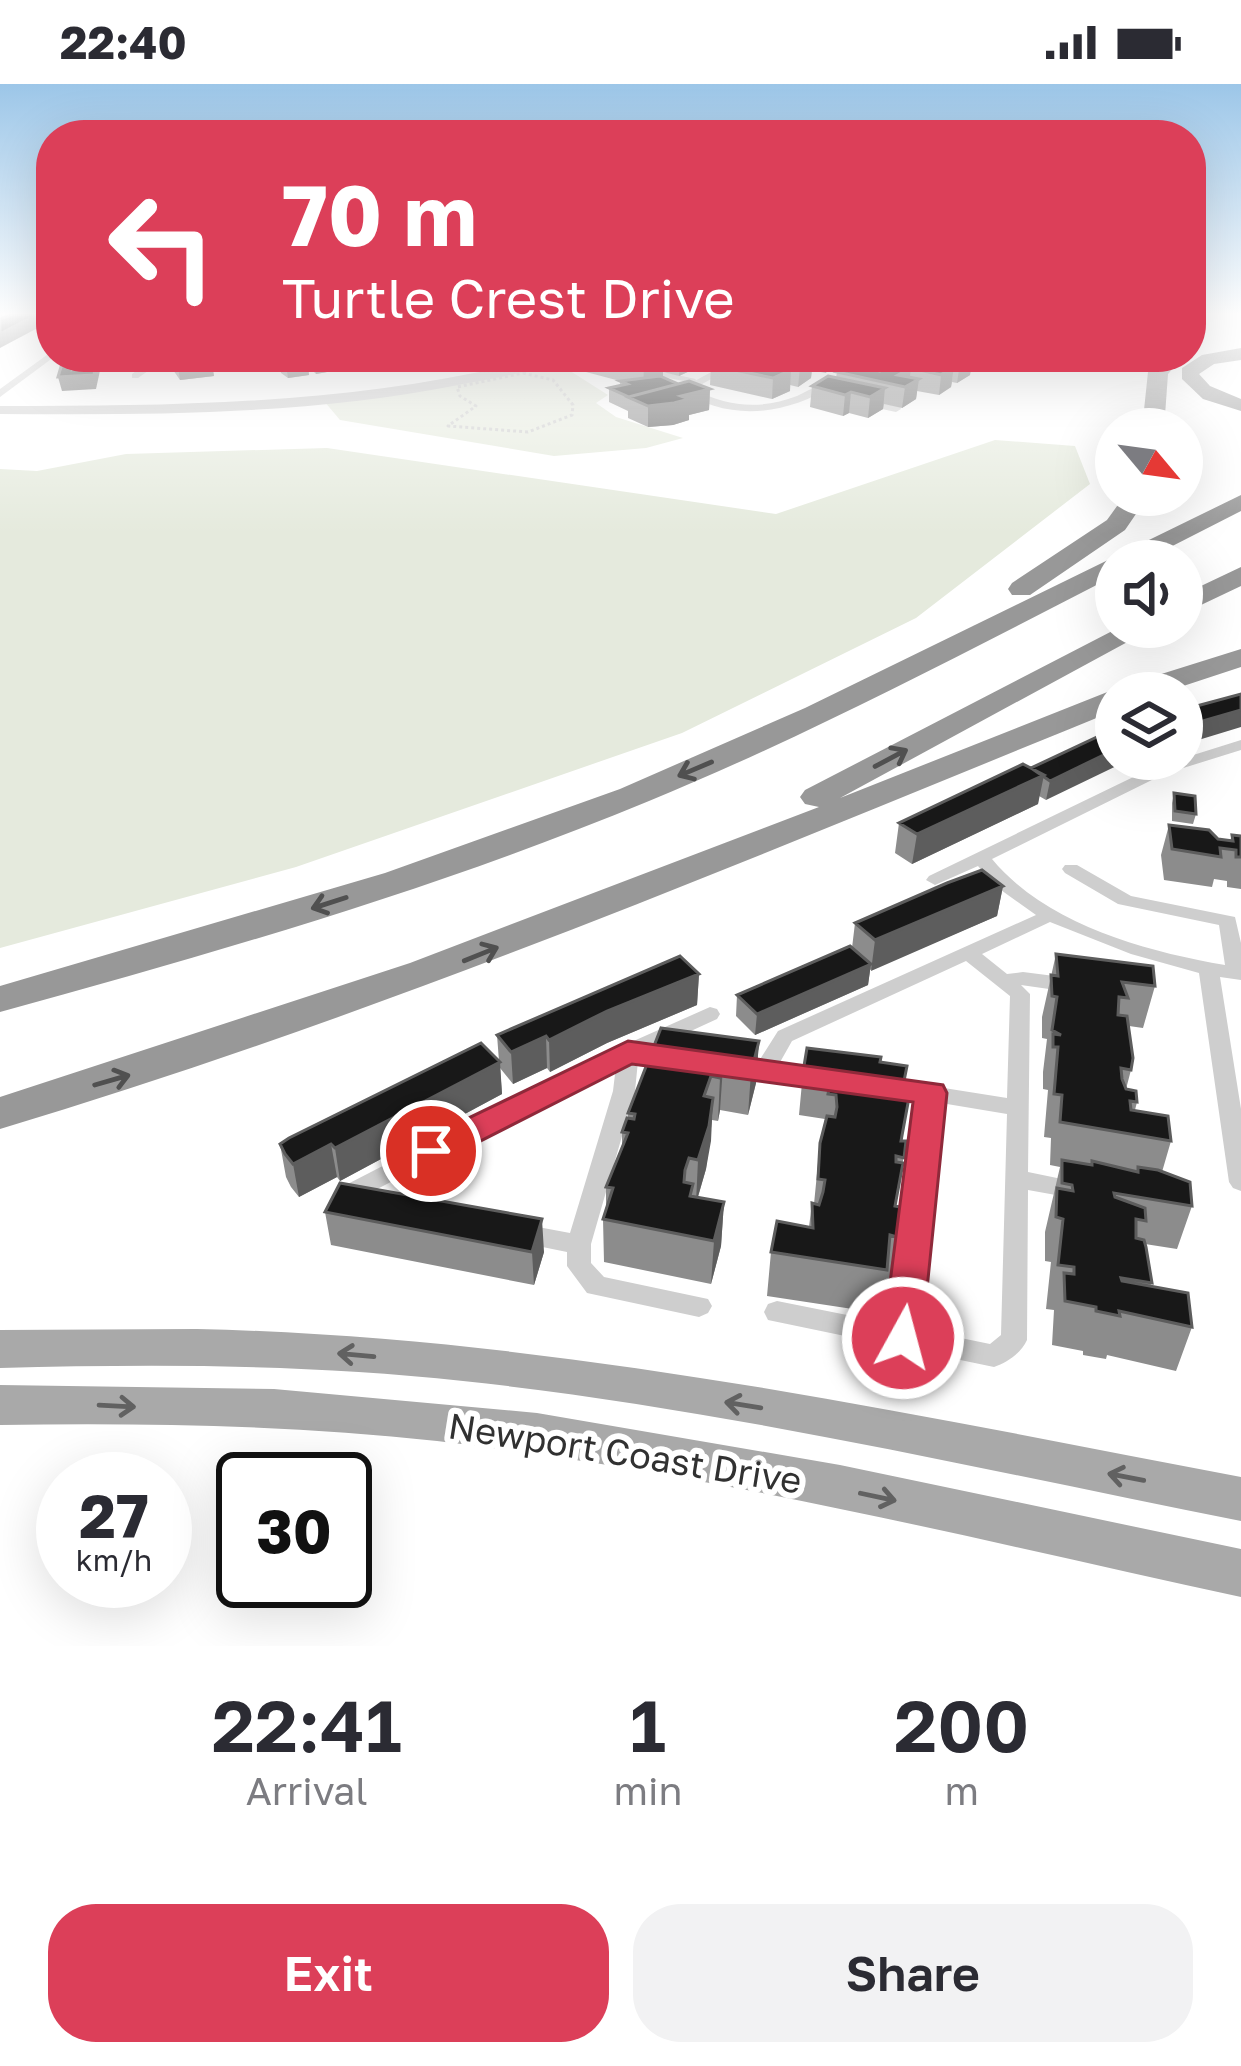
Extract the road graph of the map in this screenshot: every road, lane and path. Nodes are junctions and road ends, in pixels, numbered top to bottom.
1 (407, 388) edge
2 (457, 388) edge
3 (559, 388) edge
4 (686, 388) edge
5 (824, 388) edge
6 (1200, 388) edge
7 (817, 392) junction
8 (696, 396) junction
9 (836, 396) edge
10 (856, 400) edge
11 (678, 401) edge
12 (1241, 404) edge
13 (896, 409) dead end
14 (0, 410) edge
15 (1241, 502) edge
16 (1122, 516) edge
17 (1166, 540) edge
18 (1241, 575) edge
19 (1095, 576) edge
20 (1203, 595) edge
21 (1101, 648) edge
22 (1241, 658) edge
23 (1197, 672) edge
24 (1095, 707) edge
25 (802, 722) junction
26 (1241, 746) edge
27 (981, 858) junction
28 (1071, 869) dead end
29 (935, 880) dead end
30 (639, 891) junction
31 (1051, 915) junction
32 (1234, 921) edge
33 (969, 954) junction
34 (1209, 970) junction
35 (1239, 974) edge
36 (1003, 981) junction
37 (1086, 988) edge
38 (0, 999) edge
39 (710, 1014) dead end
40 (628, 1052) junction
41 (765, 1069) junction
42 (836, 1079) edge
43 (860, 1083) edge
44 (1234, 1092) edge
45 (931, 1093) junction
46 (1018, 1108) junction
47 (0, 1113) edge
48 (1018, 1179) junction
49 (1241, 1183) edge
50 (1103, 1195) edge
51 (386, 1204) edge
52 (490, 1228) edge
53 (579, 1244) junction
54 (699, 1306) dead end
55 (777, 1312) dead end
56 (903, 1338) junction
57 (0, 1349) edge
58 (0, 1405) edge
59 (1241, 1499) edge
60 (1241, 1573) edge

1 - 14 street
2 - 3 path
4 - 8 street
5 - 7 street
6 - 12 highway
7 - 8 street
7 - 9 street
8 - 11 lane
10 - 13 street
15 - 17 highway
16 - 25 highway
18 - 20 highway
19 - 25 highway
30 -> 21 highway
22 - 23 highway
24 - 30 highway
25 -> 38 highway
26 - 27 street
27 - 29 street
27 - 31 street
28 - 32 street
47 -> 30 highway
31 - 33 street
31 - 34 street
32 - 35 street
33 - 36 street
33 - 41 street
34 - 35 street
34 - 44 street
36 - 37 street
36 - 46 street
39 - 40 street
40 - 41 street
40 - 51 street
40 - 53 street
41 - 42 street
43 - 45 street
44 - 49 street
45 - 46 street
45 - 56 street
46 - 48 street
48 - 50 street
48 - 56 street
52 - 53 street
53 - 54 street
55 - 56 street
59 -> 57 main road, Newport Coast Drive
58 -> 60 main road, Newport Coast Drive

